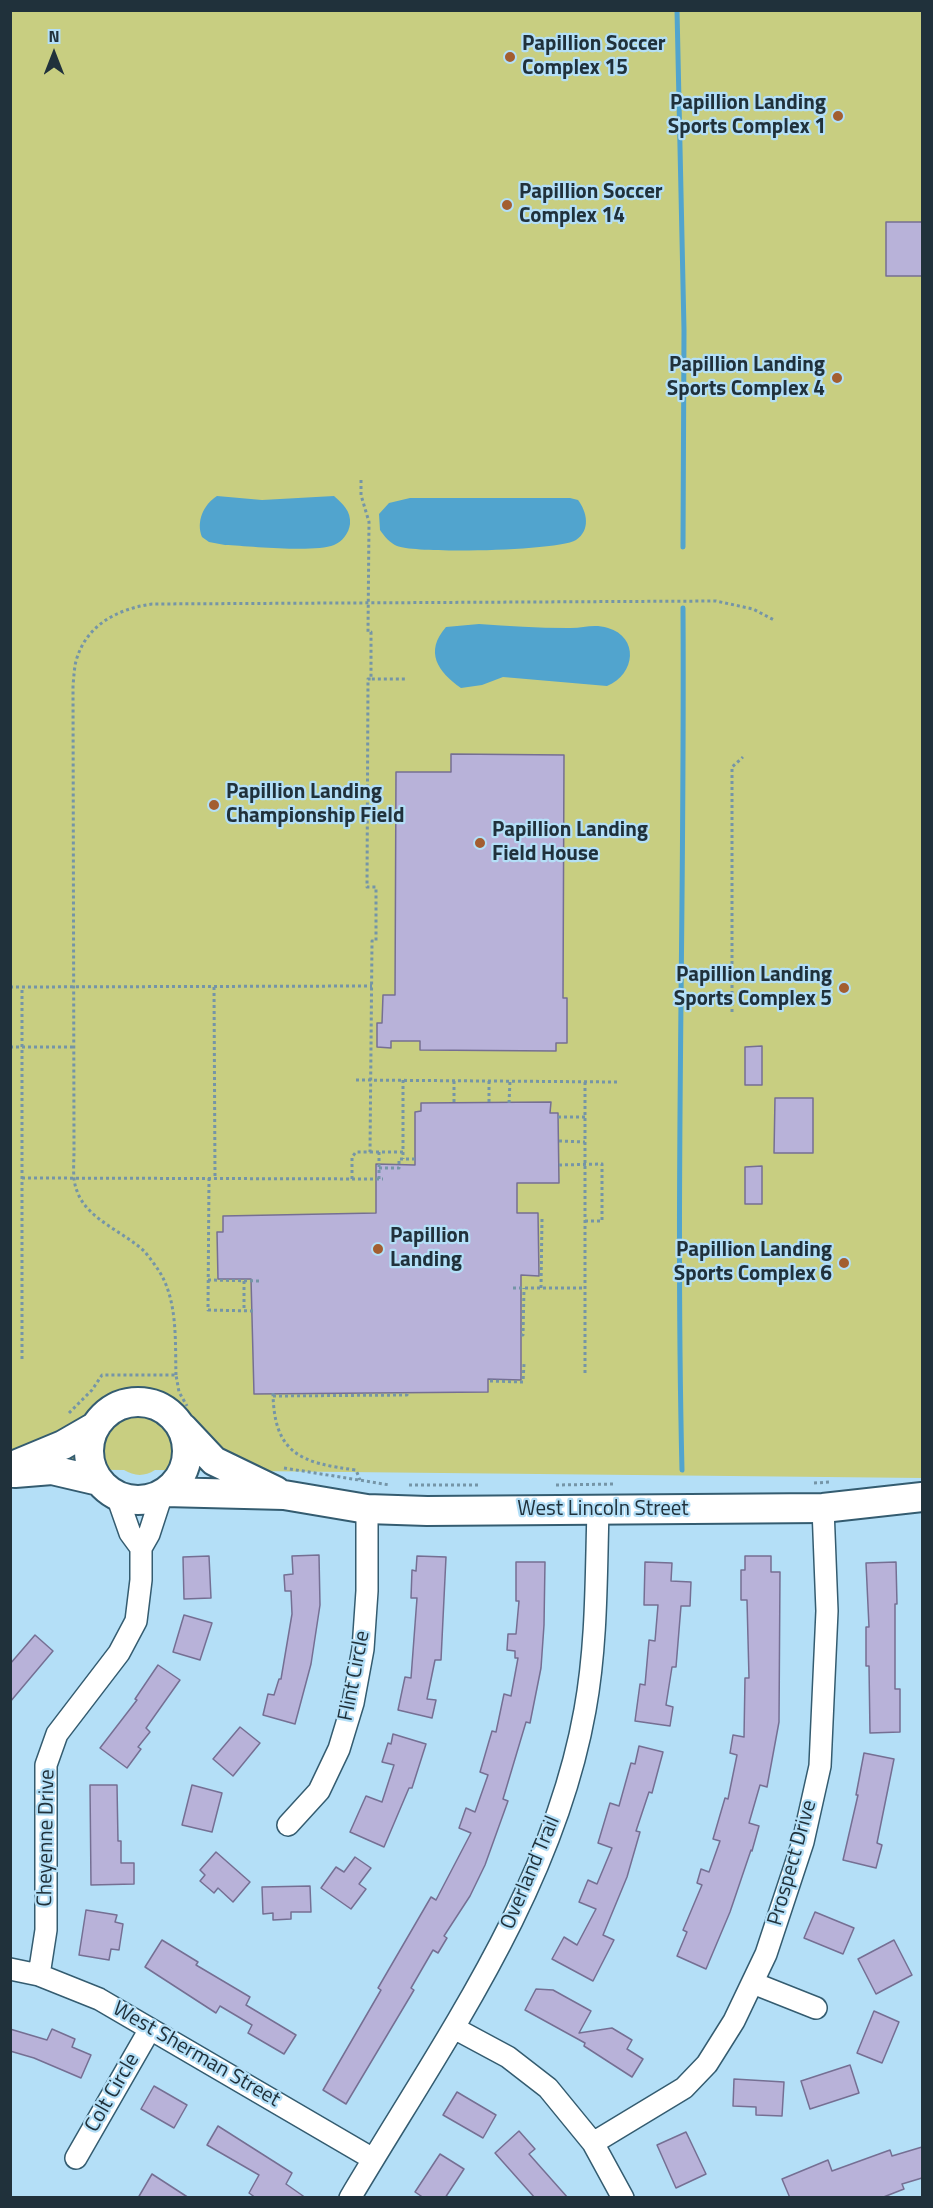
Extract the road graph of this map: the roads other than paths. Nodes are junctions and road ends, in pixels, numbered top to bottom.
1 (186, 1419) junction
2 (96, 1426) junction
3 (10, 1467) edge
4 (10, 1473) edge
5 (283, 1481) junction
6 (108, 1488) junction
7 (164, 1493) junction
8 (922, 1497) edge
9 (823, 1508) junction
10 (367, 1509) junction
11 (598, 1510) junction
12 (141, 1548) junction
13 (288, 1825) dead end
14 (10, 1969) edge
15 (39, 1975) junction
16 (753, 1983) junction
17 (816, 2008) dead end
18 (454, 2028) junction
19 (150, 2029) junction
20 (594, 2143) junction
21 (76, 2158) dead end
22 (373, 2159) junction
23 (350, 2198) edge
24 (623, 2198) edge

1 - 2 street
1 - 5 street, West Lincoln Street
1 - 7 street
2 - 3 street
2 - 6 street
4 - 6 street
5 - 7 street, West Lincoln Street
5 - 10 street, West Lincoln Street
6 - 7 street
6 - 12 street, Cheyenne Drive
7 - 12 street, Cheyenne Drive
8 - 9 street, West Lincoln Street
9 - 11 street, West Lincoln Street
9 - 16 street, Prospect Drive
10 - 11 street, West Lincoln Street
10 - 13 street, Flint Circle
11 - 18 street, Overland Trail
12 - 15 street, Cheyenne Drive
14 - 15 street, West Sherman Street
15 - 19 street, West Sherman Street
16 - 17 street
16 - 20 street, Prospect Drive
18 - 20 street
18 - 22 street, Overland Trail
19 - 21 street, Colt Circle
19 - 22 street, West Sherman Street
20 - 24 street
22 - 23 street, Overland Trail

